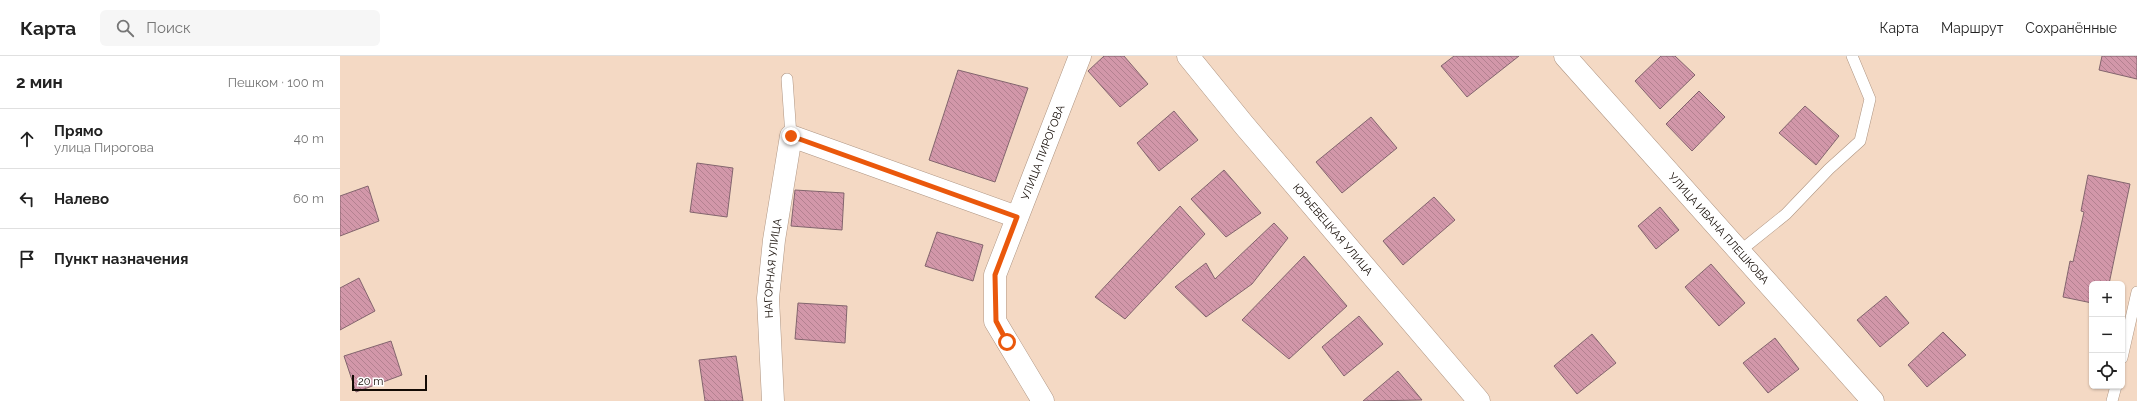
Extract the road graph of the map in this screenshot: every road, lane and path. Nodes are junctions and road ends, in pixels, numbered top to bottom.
1 (1080, 56) edge
2 (1188, 56) edge
3 (1565, 56) edge
4 (1852, 56) edge
5 (787, 79) dead end
6 (791, 136) junction
7 (1017, 217) junction
8 (1740, 251) junction
9 (2137, 292) edge
10 (2123, 353) edge
11 (2115, 389) edge
12 (773, 401) edge
13 (1043, 401) edge
14 (1479, 401) edge
15 (1873, 401) edge
16 (2112, 401) edge

1 - 7 street, УЛИЦА ПИРОГОВА
2 - 14 street, ЮРЬЕВЕЦКАЯ УЛИЦА
3 - 8 street, УЛИЦА ИВАНА ПЛЕШКОВА
4 - 8 lane
5 - 6 lane
6 - 7 street
6 - 12 street, НАГОРНАЯ УЛИЦА
7 - 13 street, УЛИЦА ПИРОГОВА
8 - 15 street, УЛИЦА ИВАНА ПЛЕШКОВА
9 - 10 lane
11 - 16 lane

